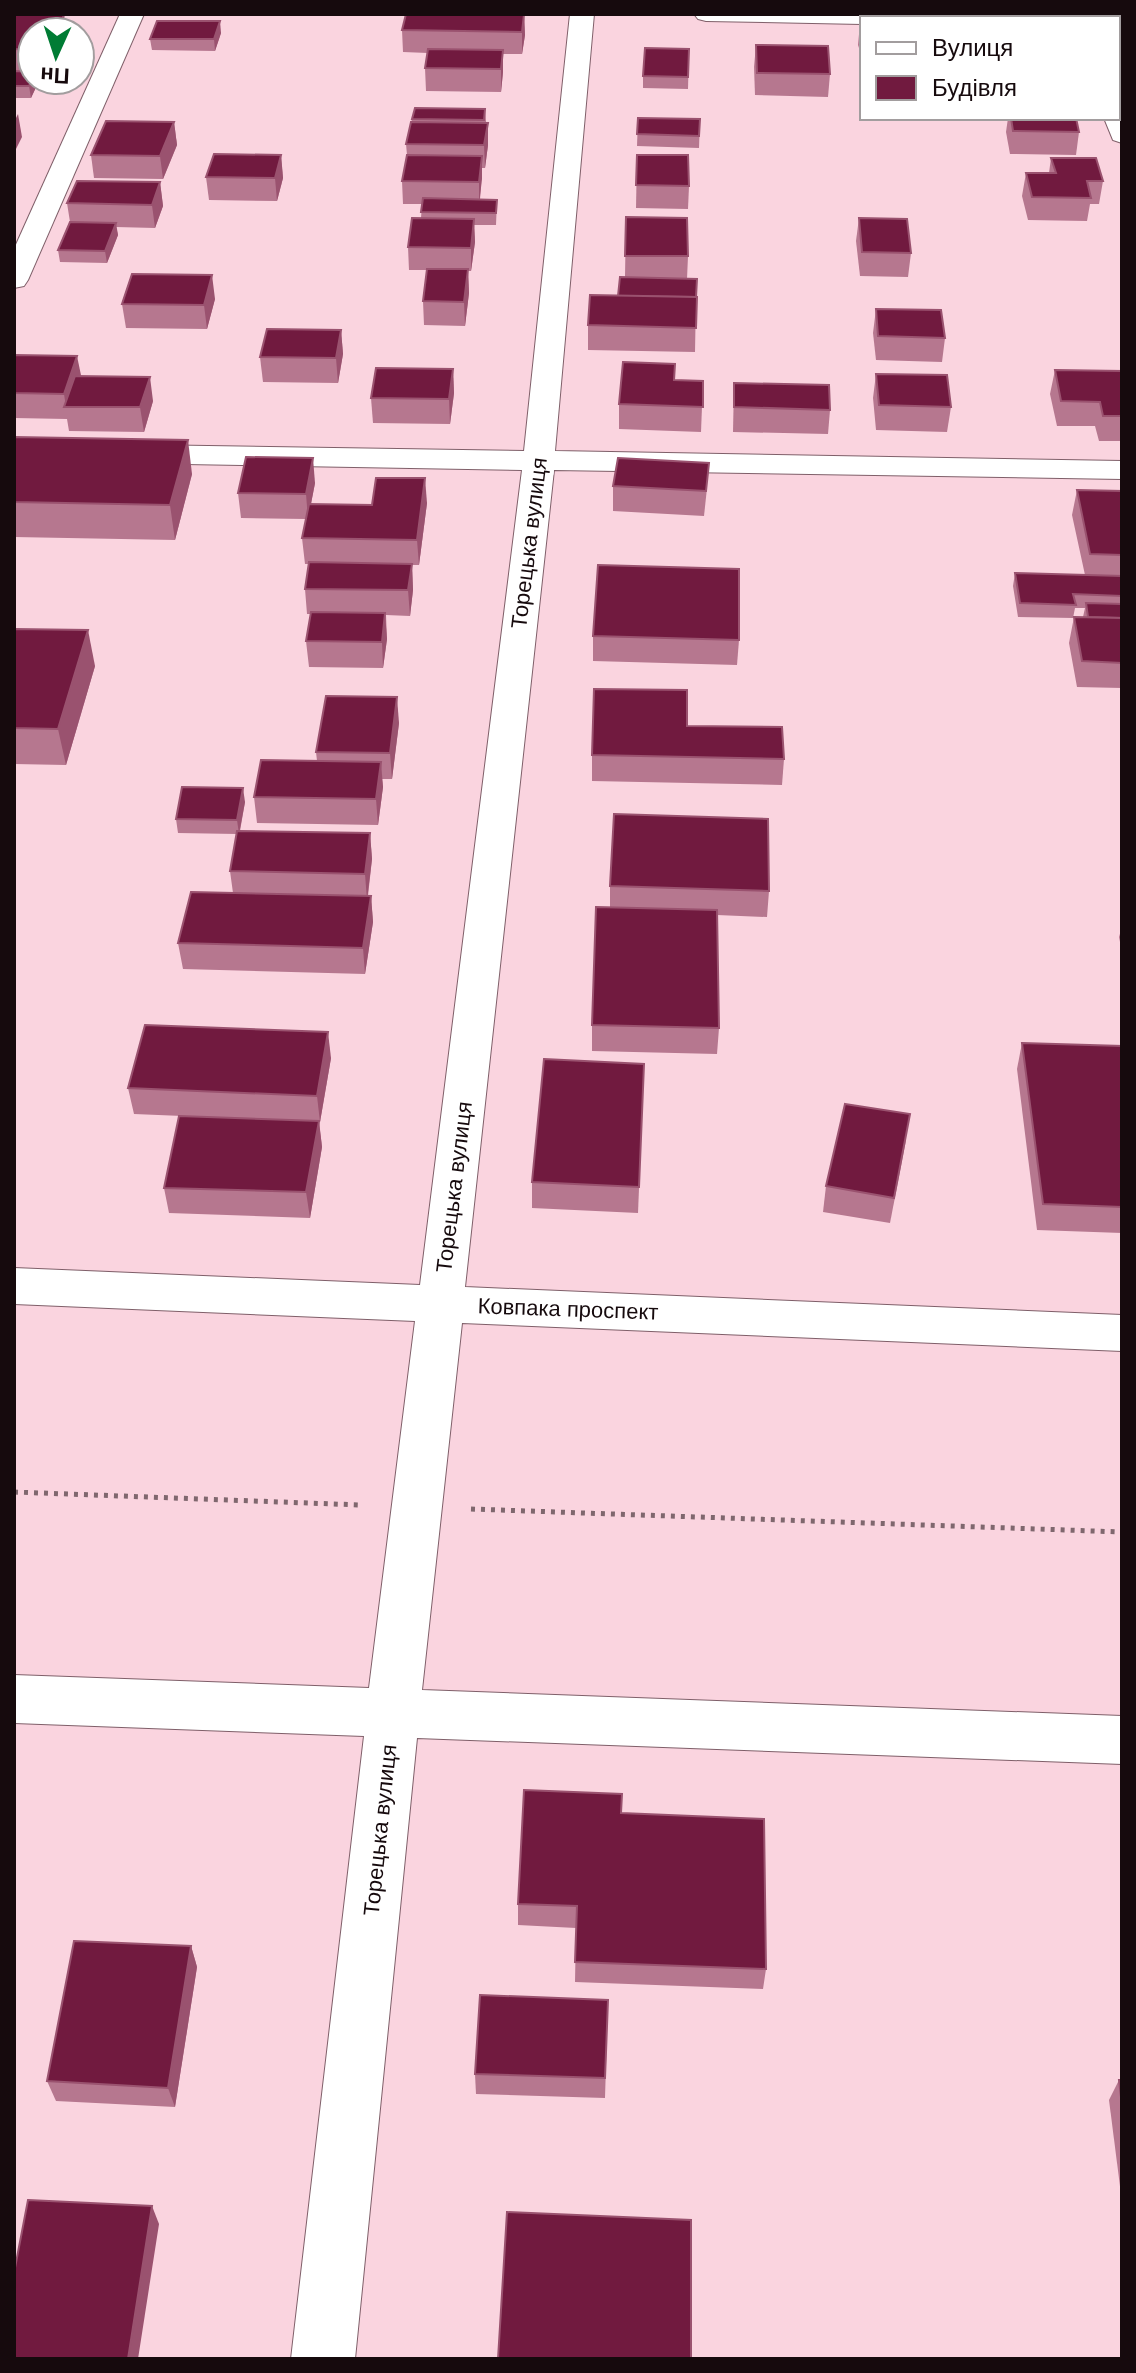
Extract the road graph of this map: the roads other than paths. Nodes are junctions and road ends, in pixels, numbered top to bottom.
1 (132, 14) edge
2 (582, 14) edge
3 (706, 14) edge
4 (860, 17) edge
5 (14, 280) edge
6 (14, 452) edge
7 (539, 460) junction
8 (1122, 470) edge
9 (14, 1286) edge
10 (440, 1304) junction
11 (1122, 1333) edge
12 (14, 1699) edge
13 (393, 1712) junction
14 (1122, 1740) edge
15 (323, 2359) edge

1 - 5 street
2 - 7 street, Торецька вулиця
3 - 4 street
6 - 7 street
7 - 8 street
7 - 10 street, Торецька вулиця
9 - 10 street, Ковпака проспект
10 - 11 street, Ковпака проспект
10 - 13 street, Торецька вулиця
12 - 13 street
13 - 14 street
13 - 15 street, Торецька вулиця

